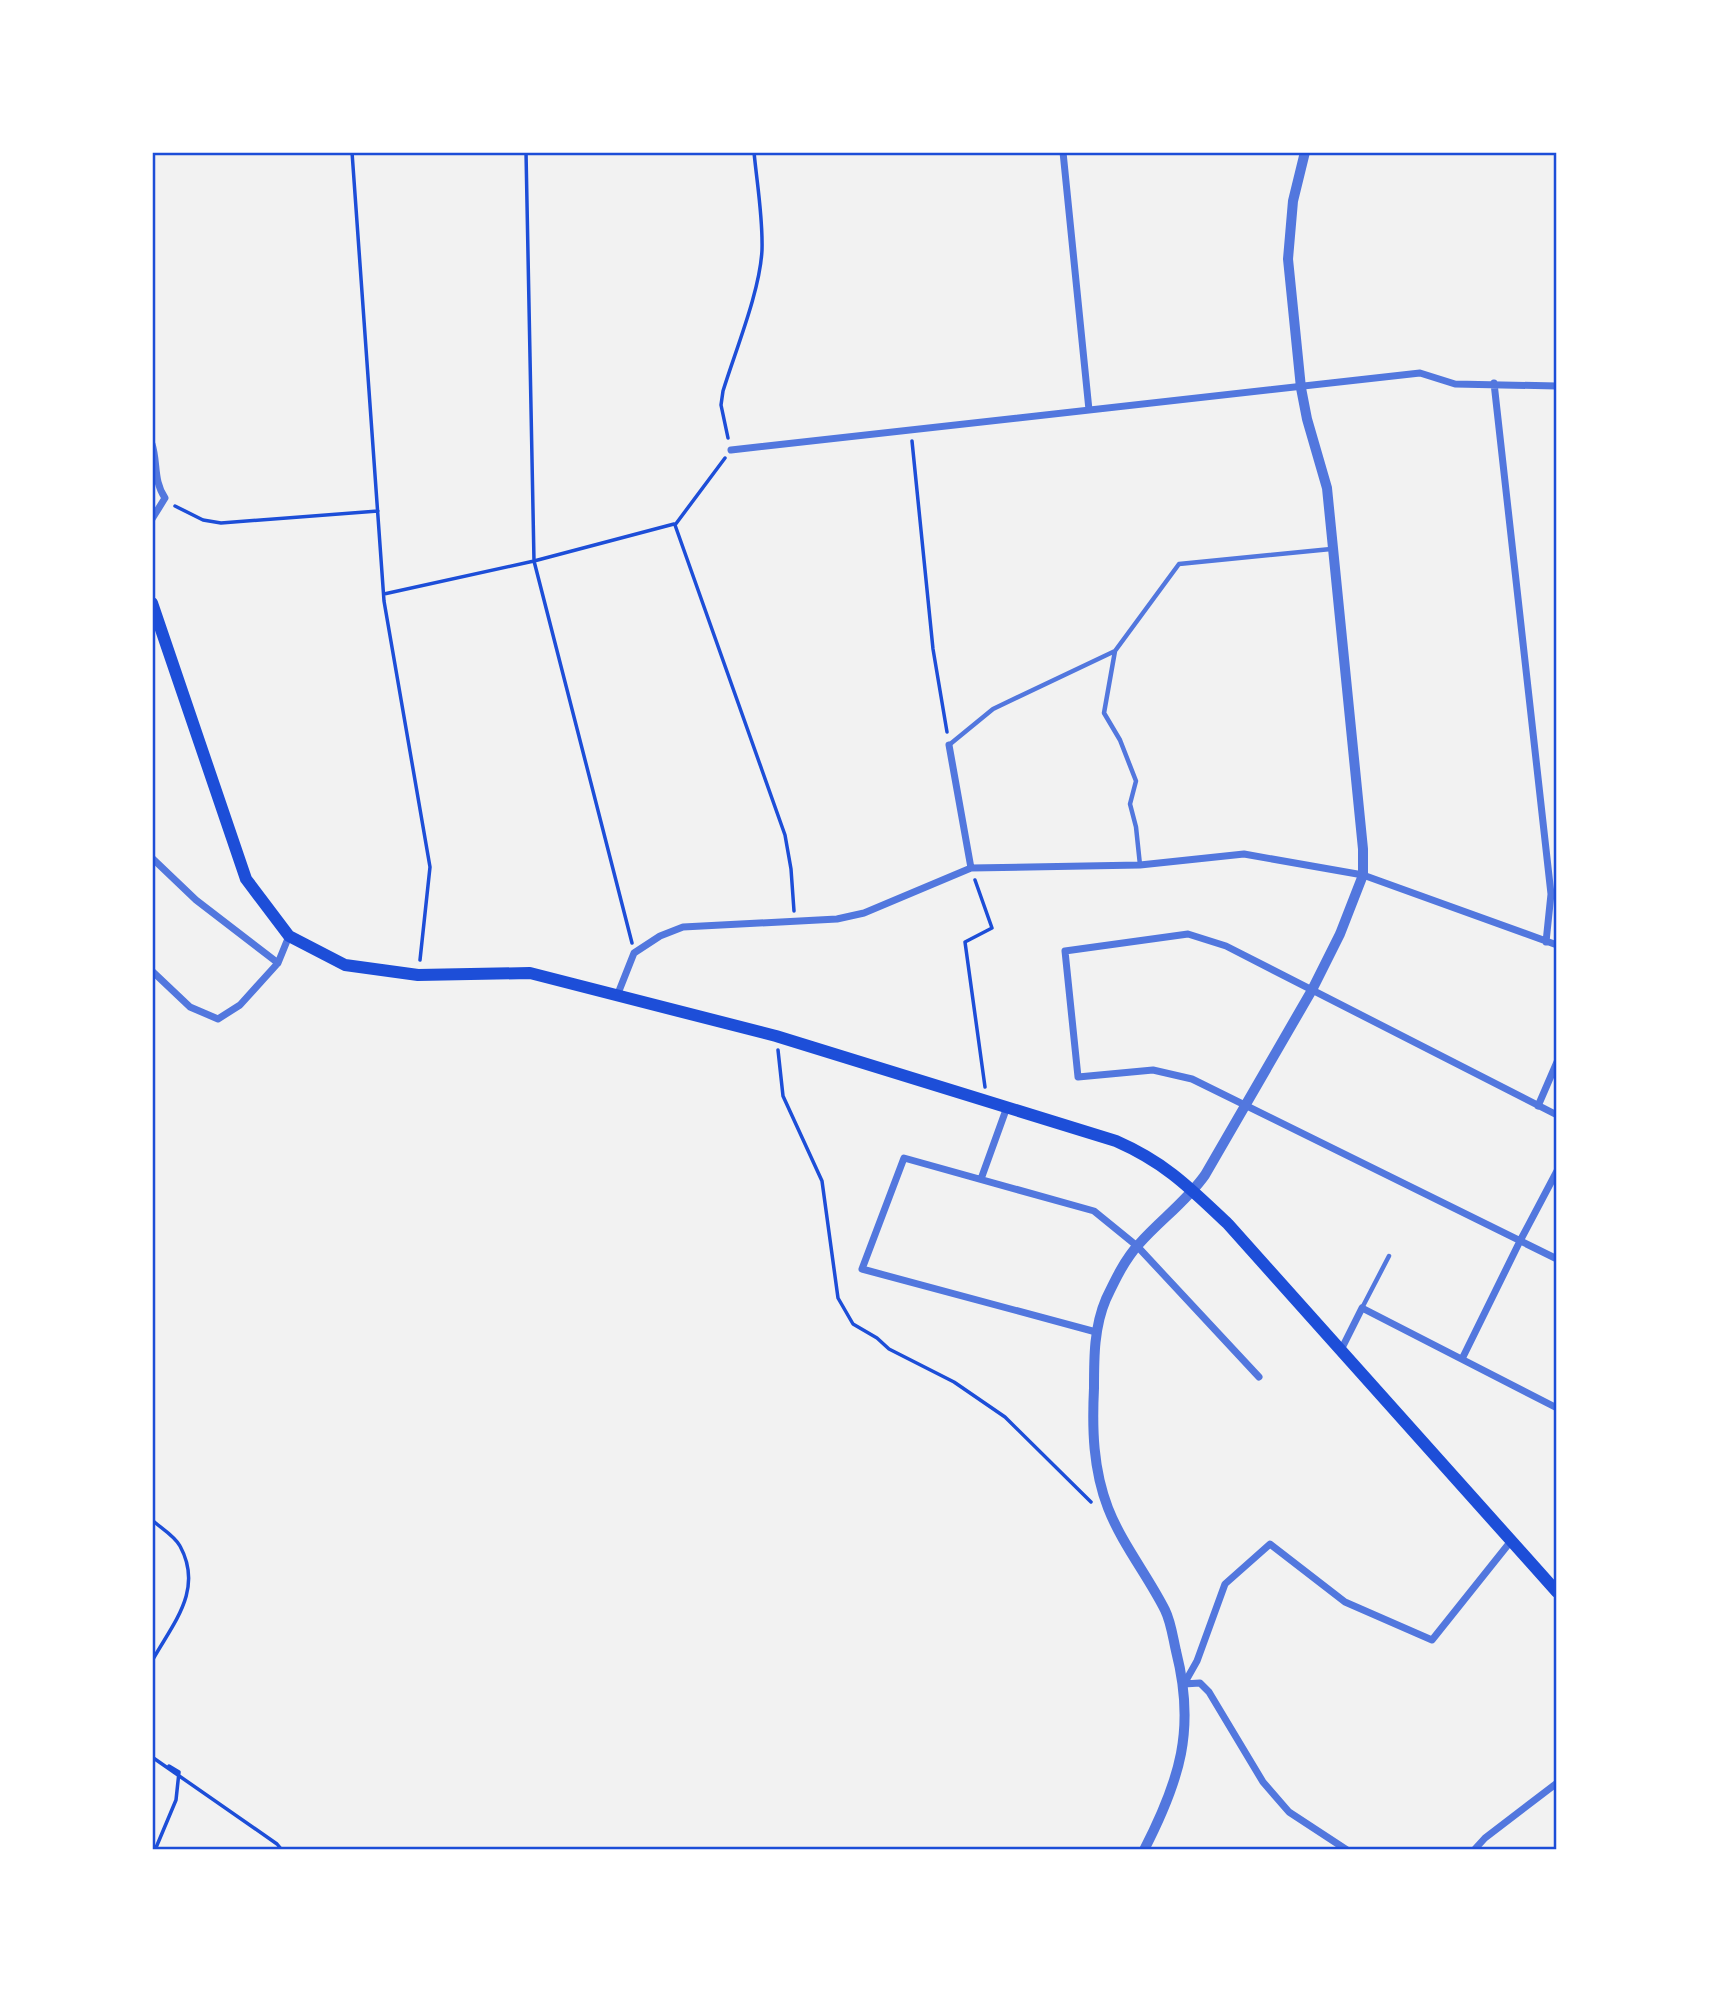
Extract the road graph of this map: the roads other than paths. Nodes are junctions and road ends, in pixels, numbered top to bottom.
1 (1063, 152) edge
2 (1305, 152) edge
3 (1494, 383) junction
4 (1557, 386) edge
5 (1301, 388) junction
6 (1089, 410) junction
7 (152, 444) edge
8 (731, 450) road end
9 (152, 519) edge
10 (1332, 549) junction
11 (152, 603) edge
12 (1115, 651) junction
13 (949, 745) joint
14 (152, 858) edge
15 (1140, 865) junction
16 (971, 868) junction
17 (1363, 874) junction
18 (289, 936) junction
19 (1546, 942) junction
20 (1557, 945) edge
21 (278, 963) junction
22 (152, 971) edge
23 (1312, 990) junction
24 (617, 997) junction
25 (1557, 1062) edge
26 (1245, 1105) junction
27 (1538, 1106) junction
28 (1007, 1107) junction
29 (1557, 1115) edge
30 (1557, 1171) edge
31 (981, 1179) junction
32 (1194, 1191) junction
33 (1520, 1241) junction
34 (1137, 1246) junction
35 (1389, 1256) dead end
36 (1557, 1259) edge
37 (1362, 1308) junction
38 (1096, 1332) junction
39 (1341, 1350) junction
40 (1462, 1359) junction
41 (1259, 1377) dead end
42 (1557, 1408) edge
43 (1511, 1541) junction
44 (1557, 1592) edge
45 (1184, 1684) junction
46 (1557, 1783) edge
47 (1144, 1850) edge
48 (1347, 1850) edge
49 (1474, 1850) edge

1 - 6 street
2 - 5 street
3 - 4 street
3 - 5 street
3 - 19 street
5 - 6 street
5 - 10 street
6 - 8 street
7 - 9 street
10 - 12 lane
10 - 17 street
11 - 18 main road
12 - 13 lane
12 - 15 lane
13 - 16 street
14 - 21 street
15 - 16 street
15 - 17 street
16 - 24 street
17 - 19 street
17 - 23 street
18 - 21 street
18 - 24 main road
19 - 20 street
21 - 22 street
23 - 26 street
23 - 26 street
23 - 27 street
24 - 28 main road
25 - 27 street
26 - 32 street
26 - 33 street
27 - 29 street
28 - 31 street
28 - 32 main road
30 - 33 street
31 - 34 street
31 - 38 street
32 - 34 street
32 - 39 main road
33 - 36 street
33 - 40 street
34 - 38 street
34 - 41 street
35 - 37 lane
37 - 39 street
37 - 40 street
38 - 45 street
39 - 43 main road
40 - 42 street
43 - 44 main road
43 - 45 street
45 - 47 street
45 - 48 street
46 - 49 street

